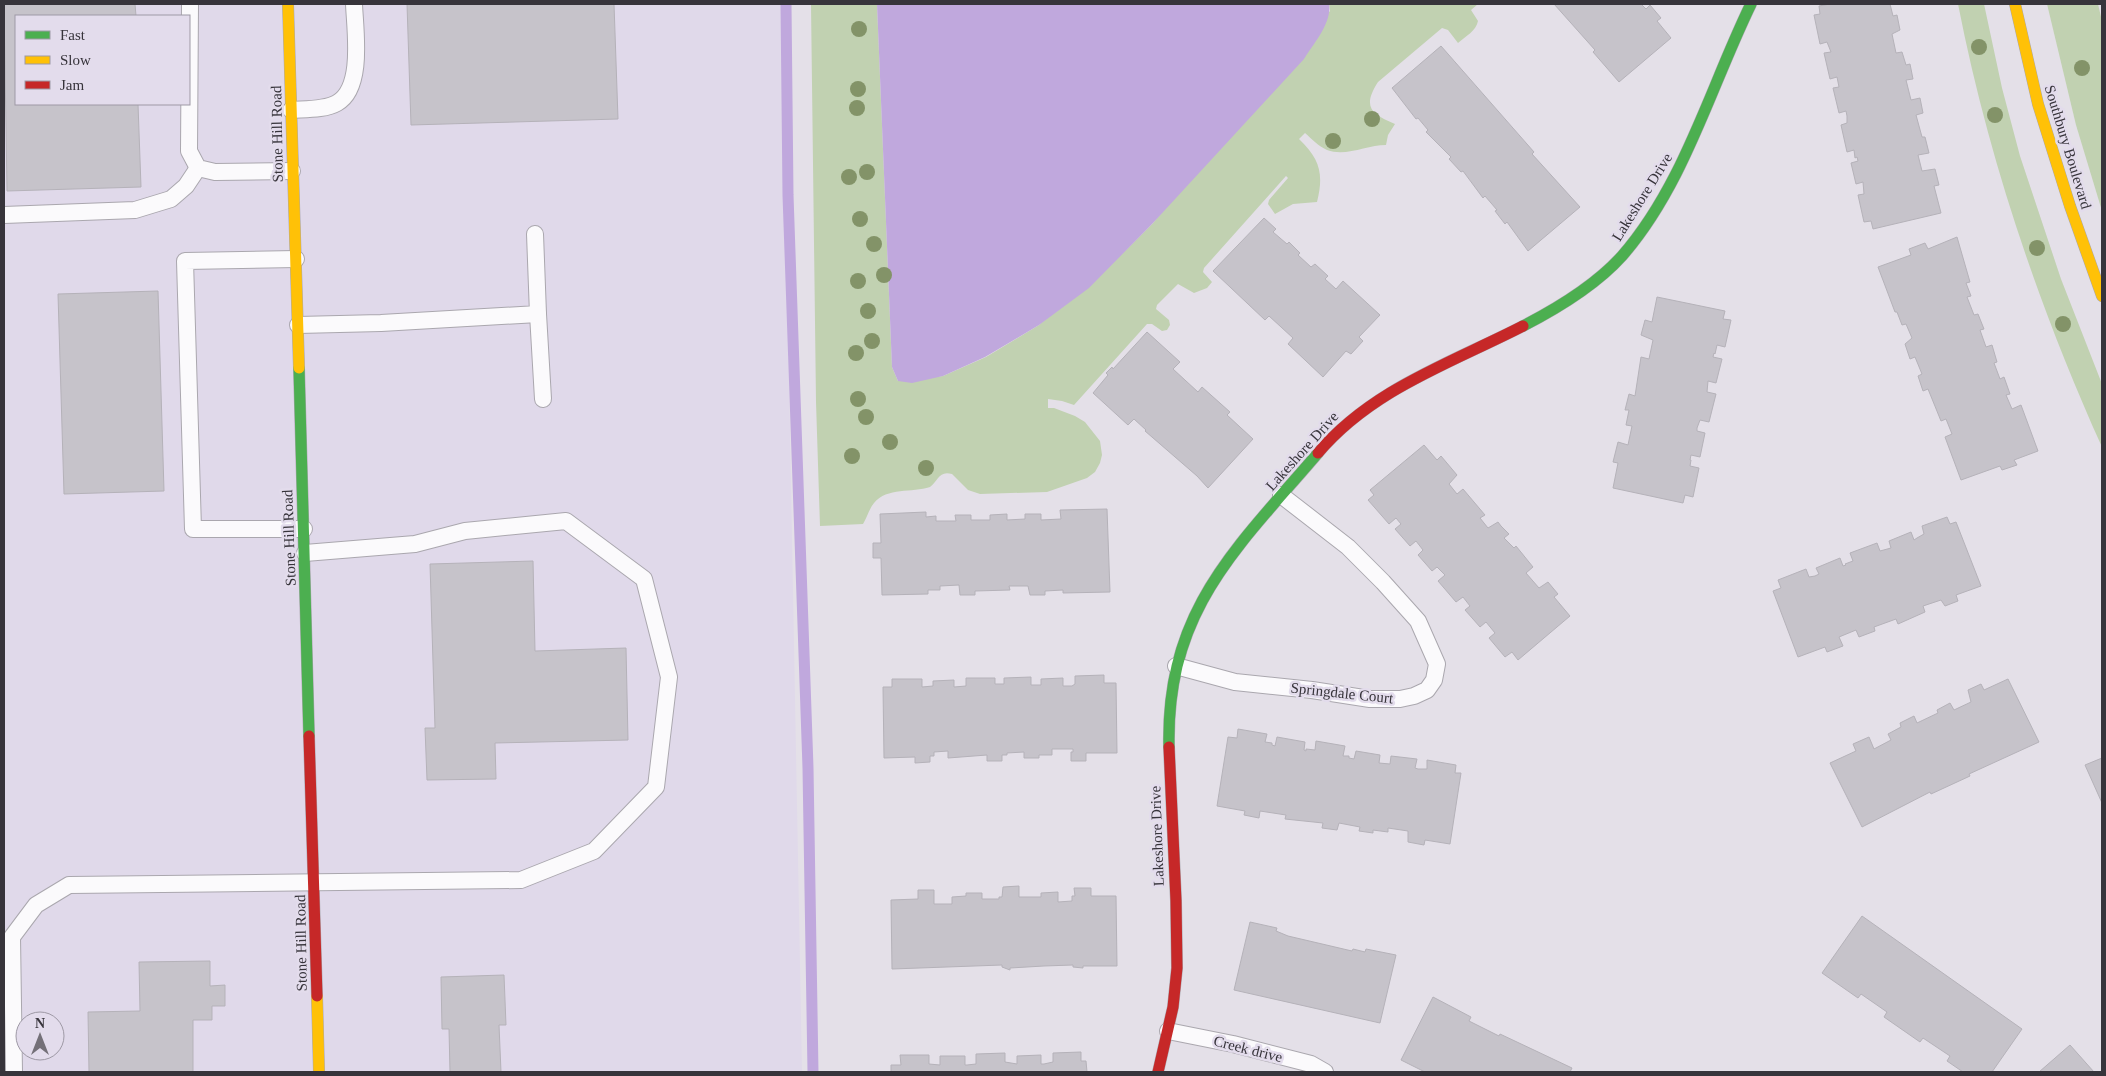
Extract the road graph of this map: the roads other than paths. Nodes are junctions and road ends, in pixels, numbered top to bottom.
1 (288, 4) edge
2 (354, 4) edge
3 (1751, 4) edge
4 (2014, 4) edge
5 (189, 105) edge
6 (291, 110) junction
7 (198, 168) junction
8 (292, 171) junction
9 (4, 215) edge
10 (534, 234) dead end
11 (296, 260) junction
12 (2102, 296) edge
13 (538, 314) junction
14 (298, 325) junction
15 (543, 400) dead end
16 (1282, 495) junction
17 (304, 529) junction
18 (305, 553) junction
19 (1176, 666) junction
20 (314, 883) junction
21 (1168, 1031) junction
22 (14, 1072) edge
23 (318, 1072) edge
24 (1158, 1072) edge
25 (1326, 1072) edge

1 - 6 street, Stone Hill Road
2 - 6 lane
3 - 16 street, Lakeshore Drive
4 - 12 street, Southbury Boulevard
5 - 7 lane
6 - 8 street, Stone Hill Road
7 - 8 lane
7 - 9 lane
8 - 11 street, Stone Hill Road
10 - 13 lane
11 - 14 street, Stone Hill Road
11 - 17 lane
13 - 14 lane
13 - 15 lane
14 - 17 street, Stone Hill Road
16 - 19 street, Lakeshore Drive
16 - 19 lane, Springdale Court
17 - 18 street, Stone Hill Road
18 - 20 street, Stone Hill Road
18 - 20 lane
19 - 21 street, Lakeshore Drive
20 - 22 lane
20 - 23 street, Stone Hill Road
21 - 24 street, Lakeshore Drive
21 - 25 lane, Creek drive

